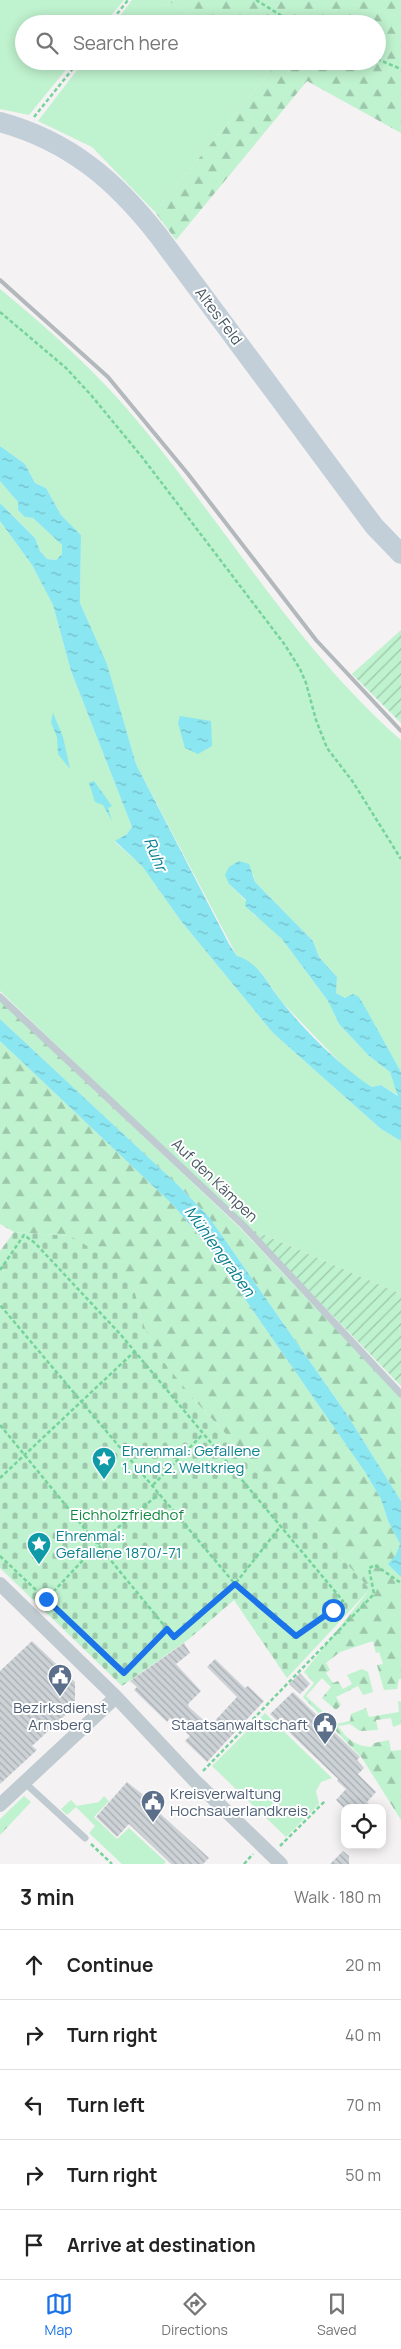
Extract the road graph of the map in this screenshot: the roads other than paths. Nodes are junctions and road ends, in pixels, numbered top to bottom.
1 (0, 122) edge
2 (401, 554) edge
3 (0, 997) edge
4 (401, 1394) edge
5 (0, 1584) edge
6 (116, 1697) junction
7 (24, 1782) junction
8 (0, 1805) edge
9 (85, 1838) road end
10 (276, 1859) edge

1 - 2 main road, Altes Feld
3 - 4 lane, Auf den Kämpen
5 - 6 street
6 - 7 street
6 - 10 street
7 - 8 street
7 - 9 lane

